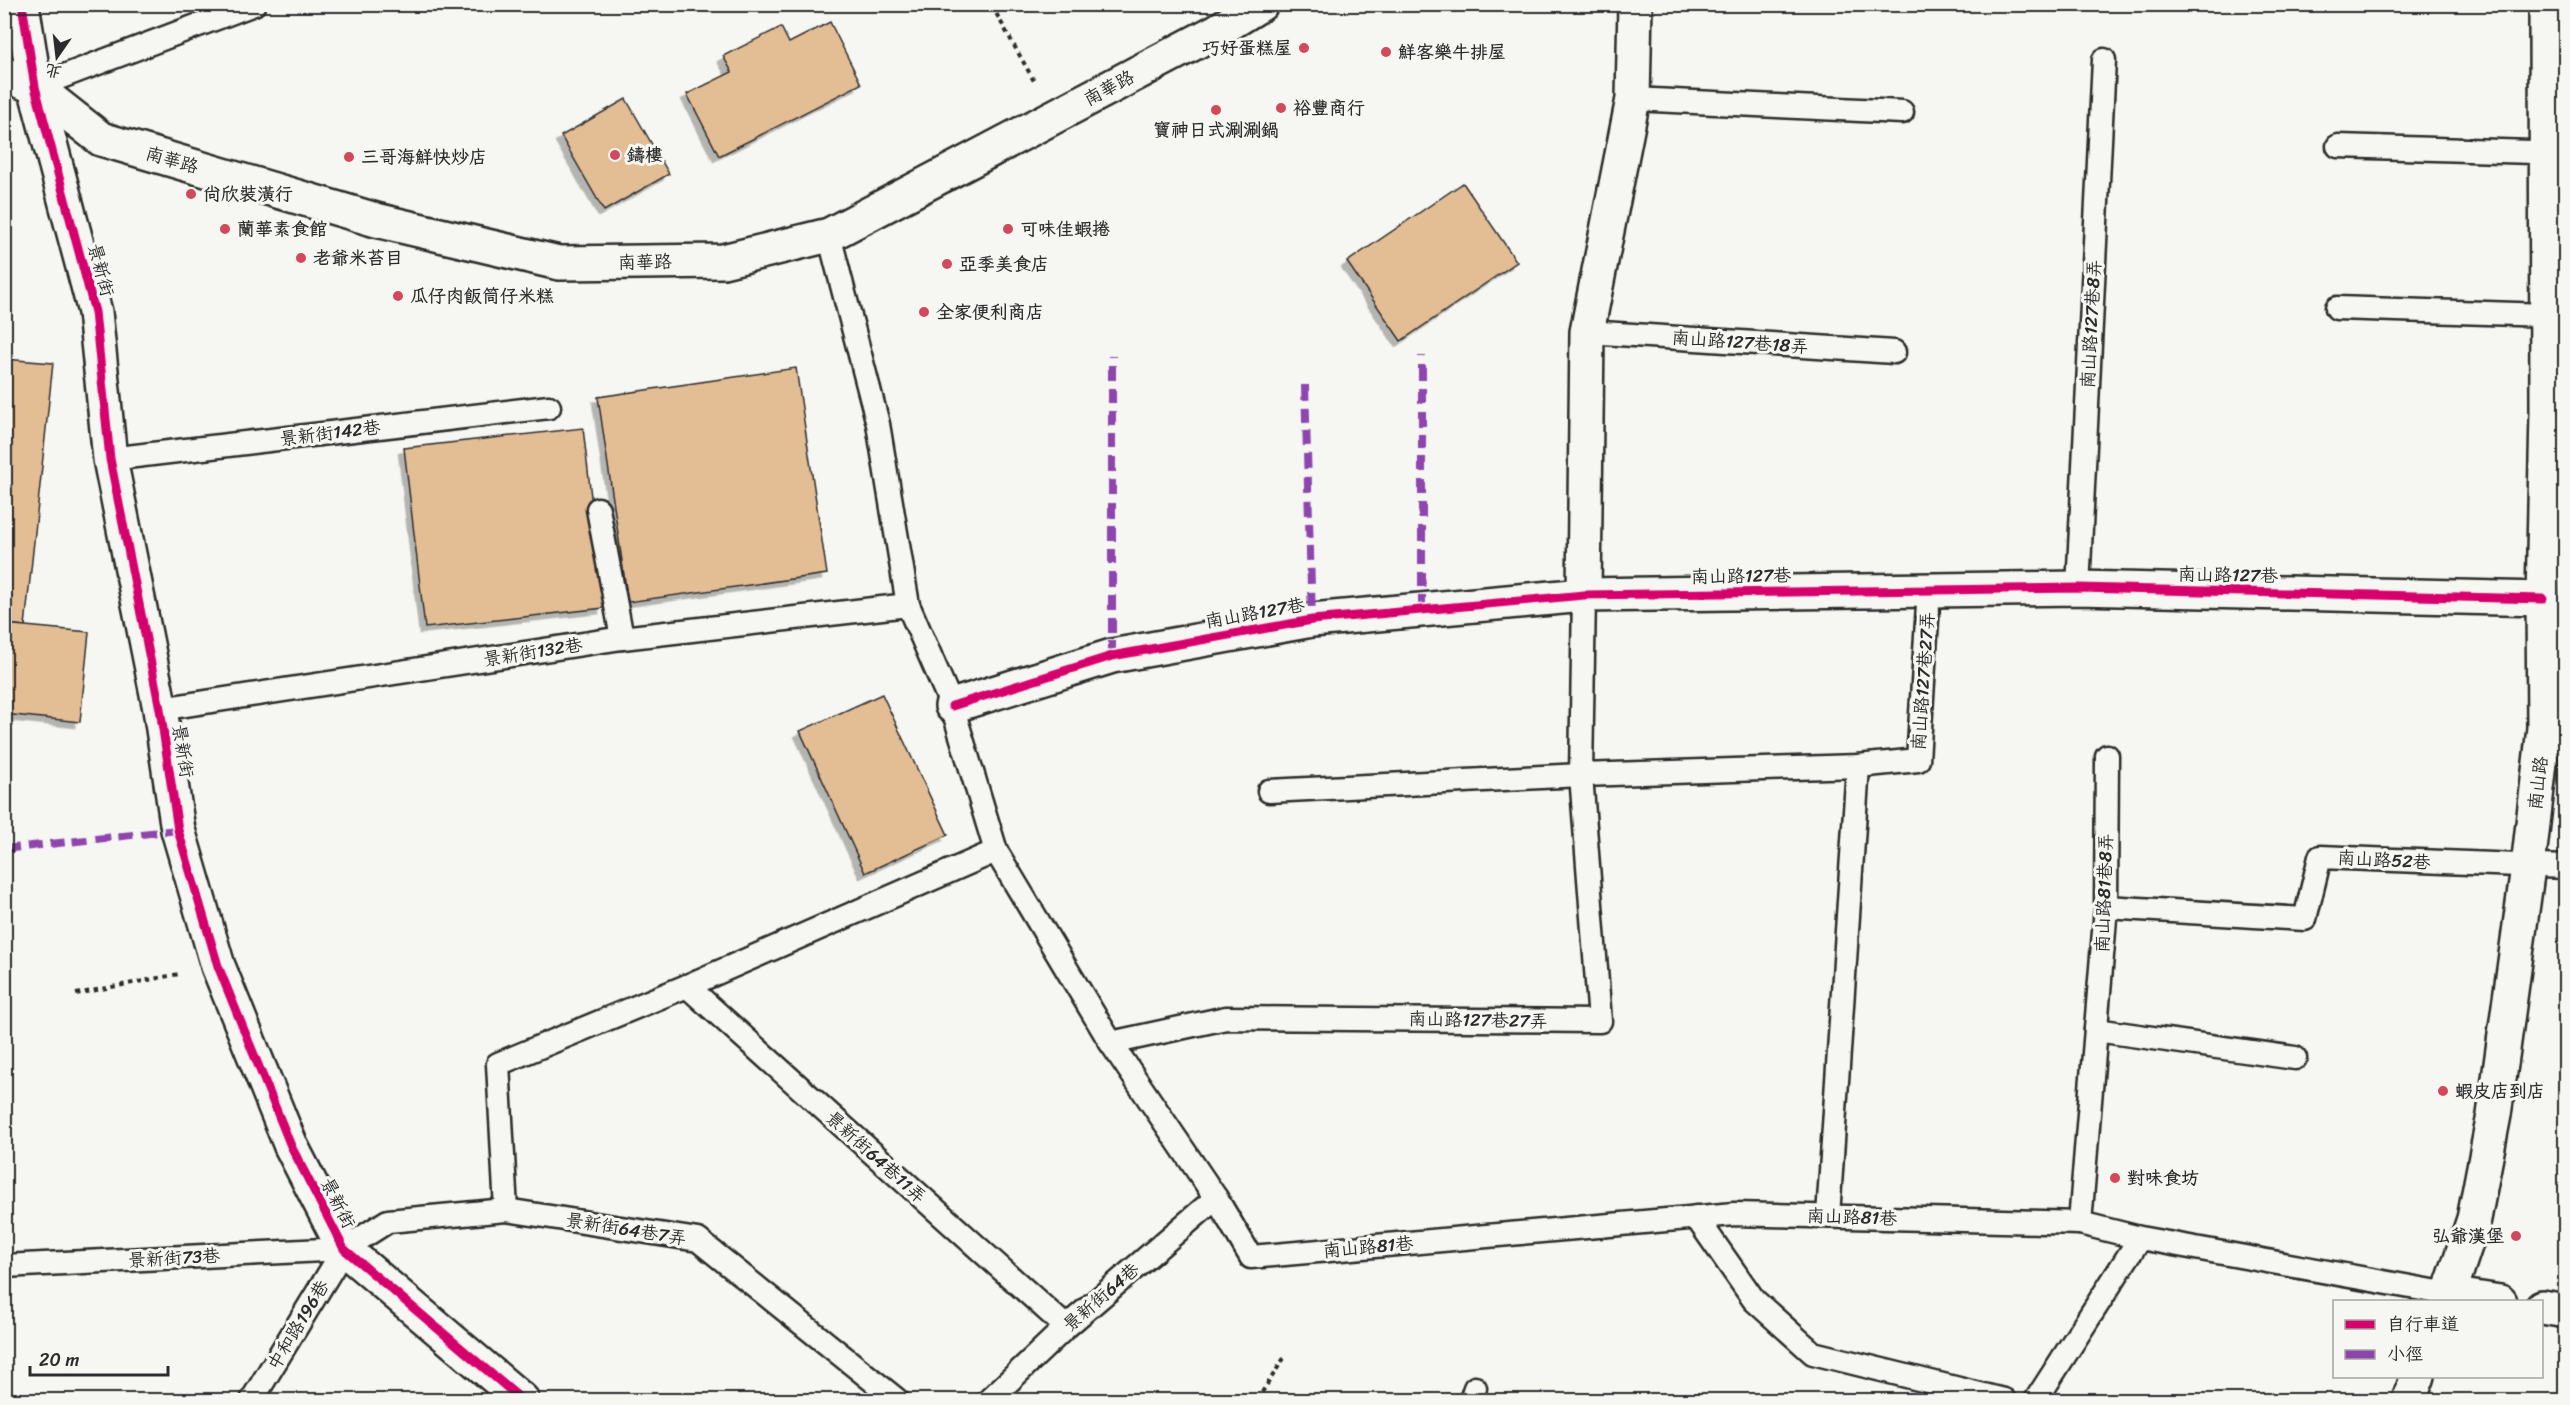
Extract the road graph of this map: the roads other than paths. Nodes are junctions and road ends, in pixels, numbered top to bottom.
1 (22, 4) edge
2 (254, 4) edge
3 (1262, 4) edge
4 (1635, 4) edge
5 (2546, 4) edge
6 (2104, 60) dead end
7 (4, 74) edge
8 (35, 87) junction
9 (1633, 99) junction
10 (1902, 112) dead end
11 (2338, 146) dead end
12 (2555, 153) edge
13 (829, 235) junction
14 (2337, 308) dead end
15 (2546, 315) junction
16 (1587, 332) junction
17 (1894, 352) dead end
18 (549, 407) dead end
19 (110, 459) junction
20 (598, 509) dead end
21 (2078, 588) junction
22 (1929, 589) junction
23 (1584, 595) junction
24 (2543, 599) junction
25 (909, 605) junction
26 (622, 638) junction
27 (952, 706) junction
28 (160, 709) junction
29 (2107, 756) dead end
30 (1858, 766) junction
31 (1581, 775) junction
32 (1269, 791) dead end
33 (996, 851) junction
34 (2528, 867) junction
35 (2565, 867) edge
36 (2106, 907) junction
37 (687, 986) junction
38 (2096, 1030) junction
39 (1111, 1043) junction
40 (2295, 1058) dead end
41 (1216, 1198) junction
42 (506, 1210) junction
43 (1828, 1216) junction
44 (1696, 1217) junction
45 (2080, 1223) junction
46 (2140, 1238) junction
47 (344, 1249) junction
48 (4, 1266) edge
49 (2448, 1298) edge
50 (2474, 1300) edge
51 (2543, 1307) edge
52 (2565, 1311) edge
53 (1066, 1327) junction
54 (2418, 1378) edge
55 (2410, 1400) edge
56 (252, 1401) edge
57 (522, 1401) edge
58 (897, 1401) edge
59 (990, 1401) edge
60 (2004, 1401) edge
61 (2036, 1401) edge

1 - 8 street, 景新街
2 - 8 lane
3 - 13 street, 南華路
4 - 9 street
5 - 12 street, 南山路
6 - 21 lane, 南山路127巷8弄
7 - 8 street, 南華路
8 - 13 street, 南華路
8 - 19 street, 景新街
9 - 10 lane
9 - 16 street
11 - 12 lane
12 - 15 street, 南山路
13 - 25 lane
14 - 15 lane
15 - 24 street, 南山路
16 - 17 lane, 南山路127巷18弄
16 - 23 street
18 - 19 lane, 景新街142巷
19 - 28 street, 景新街
20 - 26 lane
21 - 22 street, 南山路127巷
21 - 24 street, 南山路127巷
22 - 23 street, 南山路127巷
22 - 30 lane, 南山路127巷27弄
23 - 27 street, 南山路127巷
23 - 31 lane, 南山路127巷27弄
24 - 34 street, 南山路
25 - 26 lane, 景新街132巷
25 - 27 lane
26 - 28 lane, 景新街132巷
27 - 33 lane
28 - 47 street, 景新街
29 - 36 lane, 南山路81巷8弄
30 - 31 lane, 南山路127巷27弄
30 - 43 lane
31 - 32 lane
31 - 39 lane, 南山路127巷27弄
33 - 37 lane
33 - 39 lane
34 - 35 lane, 南山路52巷
34 - 36 lane, 南山路52巷
34 - 49 street, 南山路
36 - 38 lane, 南山路81巷8弄
37 - 42 lane
37 - 53 lane, 景新街64巷11弄
38 - 40 lane
38 - 45 lane, 南山路81巷8弄
39 - 41 lane
41 - 44 lane, 南山路81巷
41 - 53 lane, 景新街64巷
42 - 47 lane, 景新街64巷7弄
42 - 58 lane, 景新街64巷7弄
43 - 44 lane, 南山路81巷
43 - 45 lane, 南山路81巷
44 - 60 lane
45 - 46 lane, 南山路81巷
46 - 49 lane, 南山路81巷
46 - 61 lane
47 - 48 lane, 景新街73巷
47 - 56 lane, 中和路196巷
47 - 57 street, 景新街
49 - 50 street
51 - 52 street
53 - 59 lane, 景新街64巷
54 - 55 street

